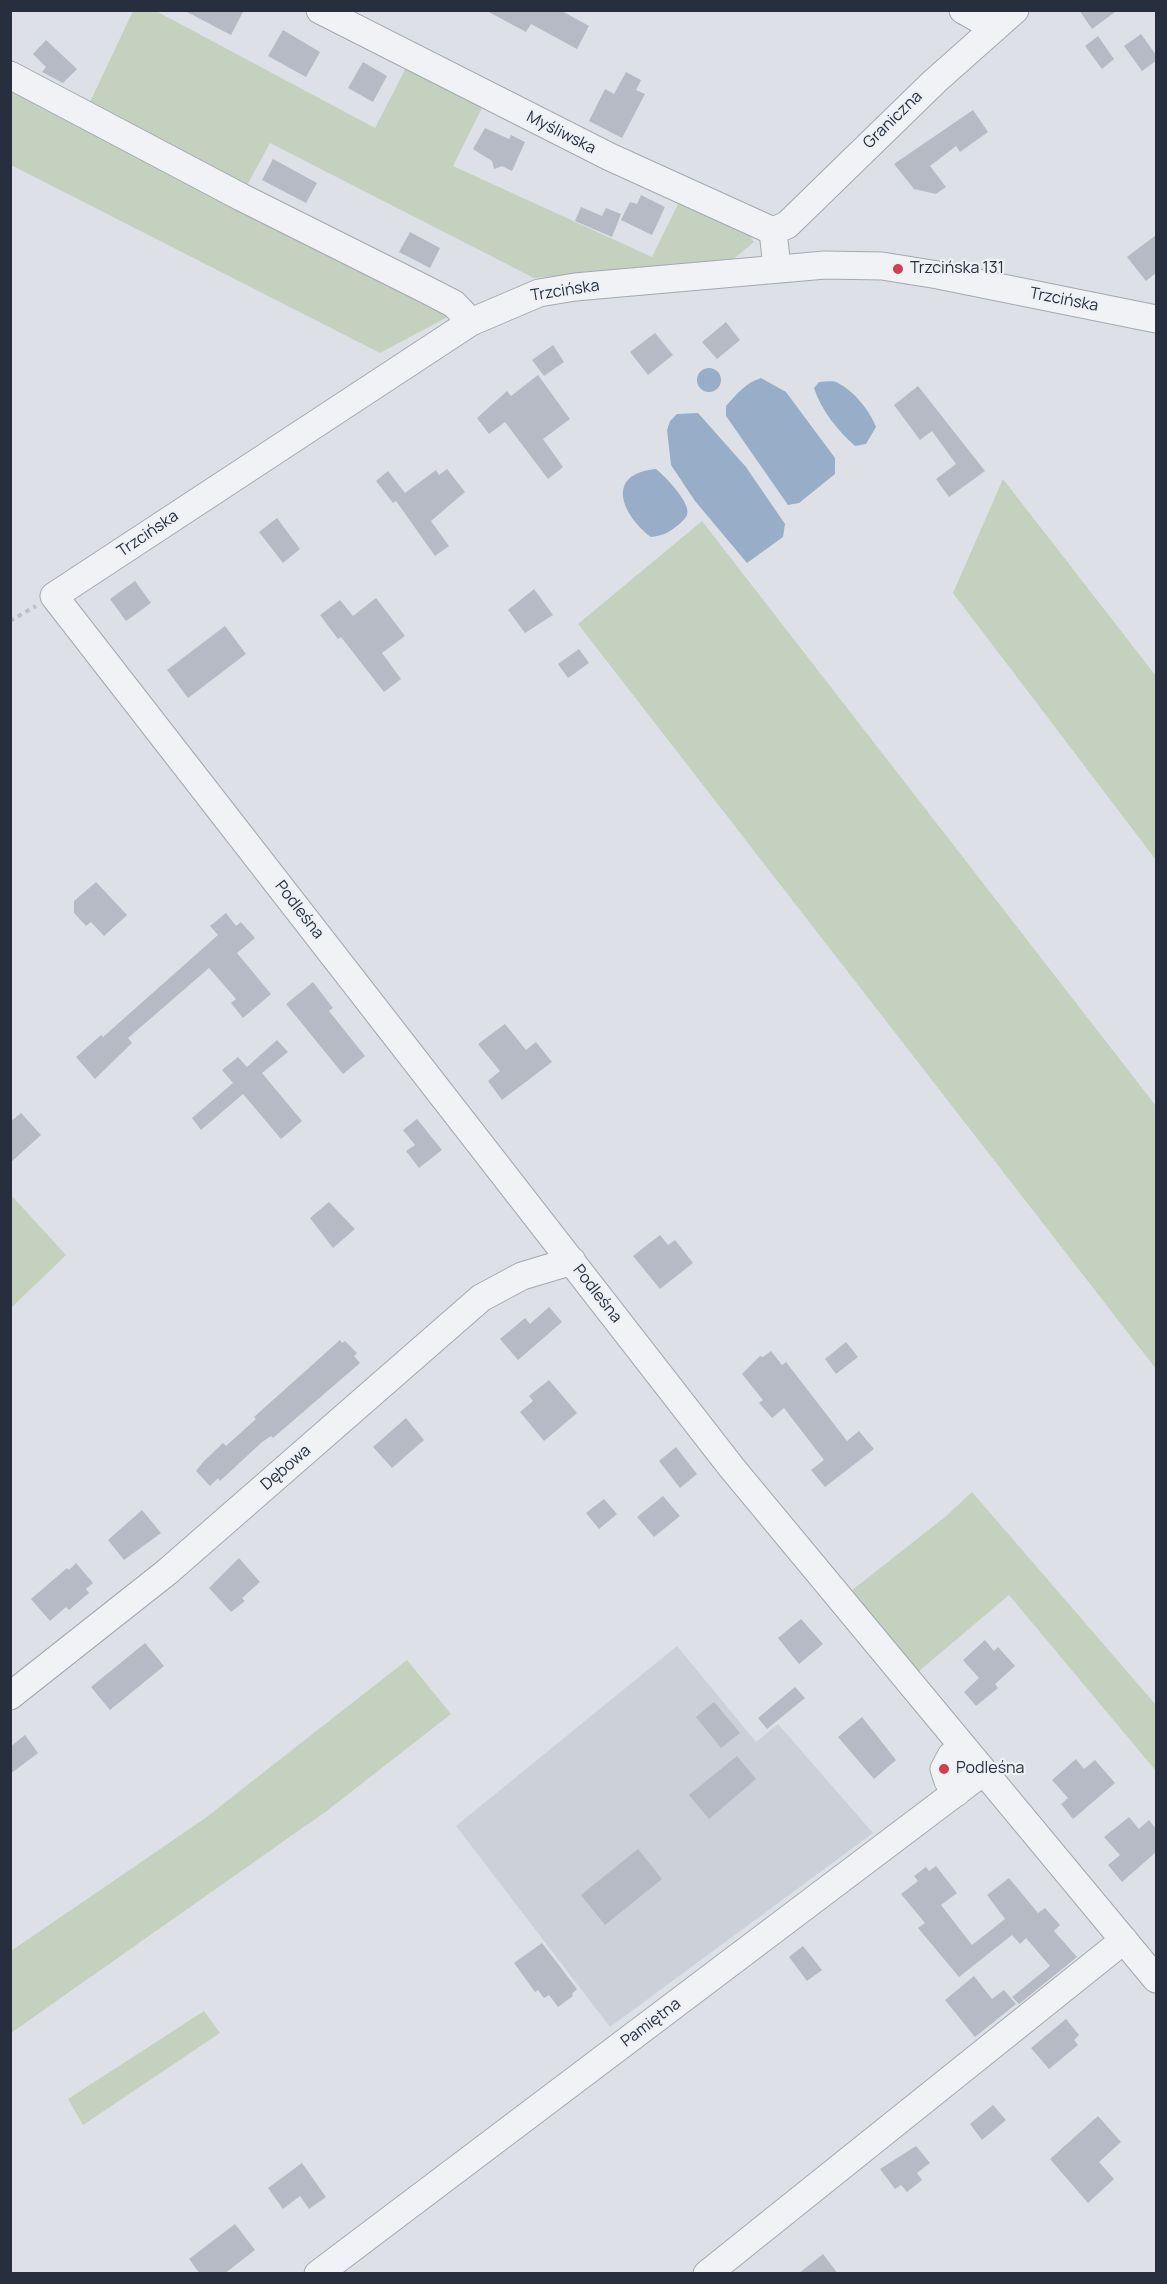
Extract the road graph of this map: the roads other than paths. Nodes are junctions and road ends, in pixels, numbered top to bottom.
1 (320, 10) edge
2 (963, 10) edge
3 (1015, 10) edge
4 (995, 28) junction
5 (10, 75) edge
6 (773, 231) junction
7 (777, 268) junction
8 (1156, 319) edge
9 (471, 322) junction
10 (54, 596) joint
11 (572, 1261) junction
12 (10, 1696) edge
13 (962, 1747) junction
14 (983, 1772) junction
15 (956, 1792) junction
16 (1124, 1940) junction
17 (1156, 1978) edge
18 (318, 2274) edge
19 (706, 2274) edge

1 - 6 street, Myśliwska
2 - 4 street
3 - 4 street, Graniczna
4 - 6 street, Graniczna
5 - 9 street
6 - 7 street
7 - 8 street, Trzcińska
7 - 9 street, Trzcińska
9 - 10 street, Trzcińska
10 - 11 street, Podleśna
11 - 12 street, Dębowa
11 - 13 street, Podleśna
13 - 14 street, Podleśna
13 - 15 street
14 - 15 street, Pamiętna
14 - 16 street, Podleśna
15 - 18 street, Pamiętna
16 - 17 street, Podleśna
16 - 19 street

